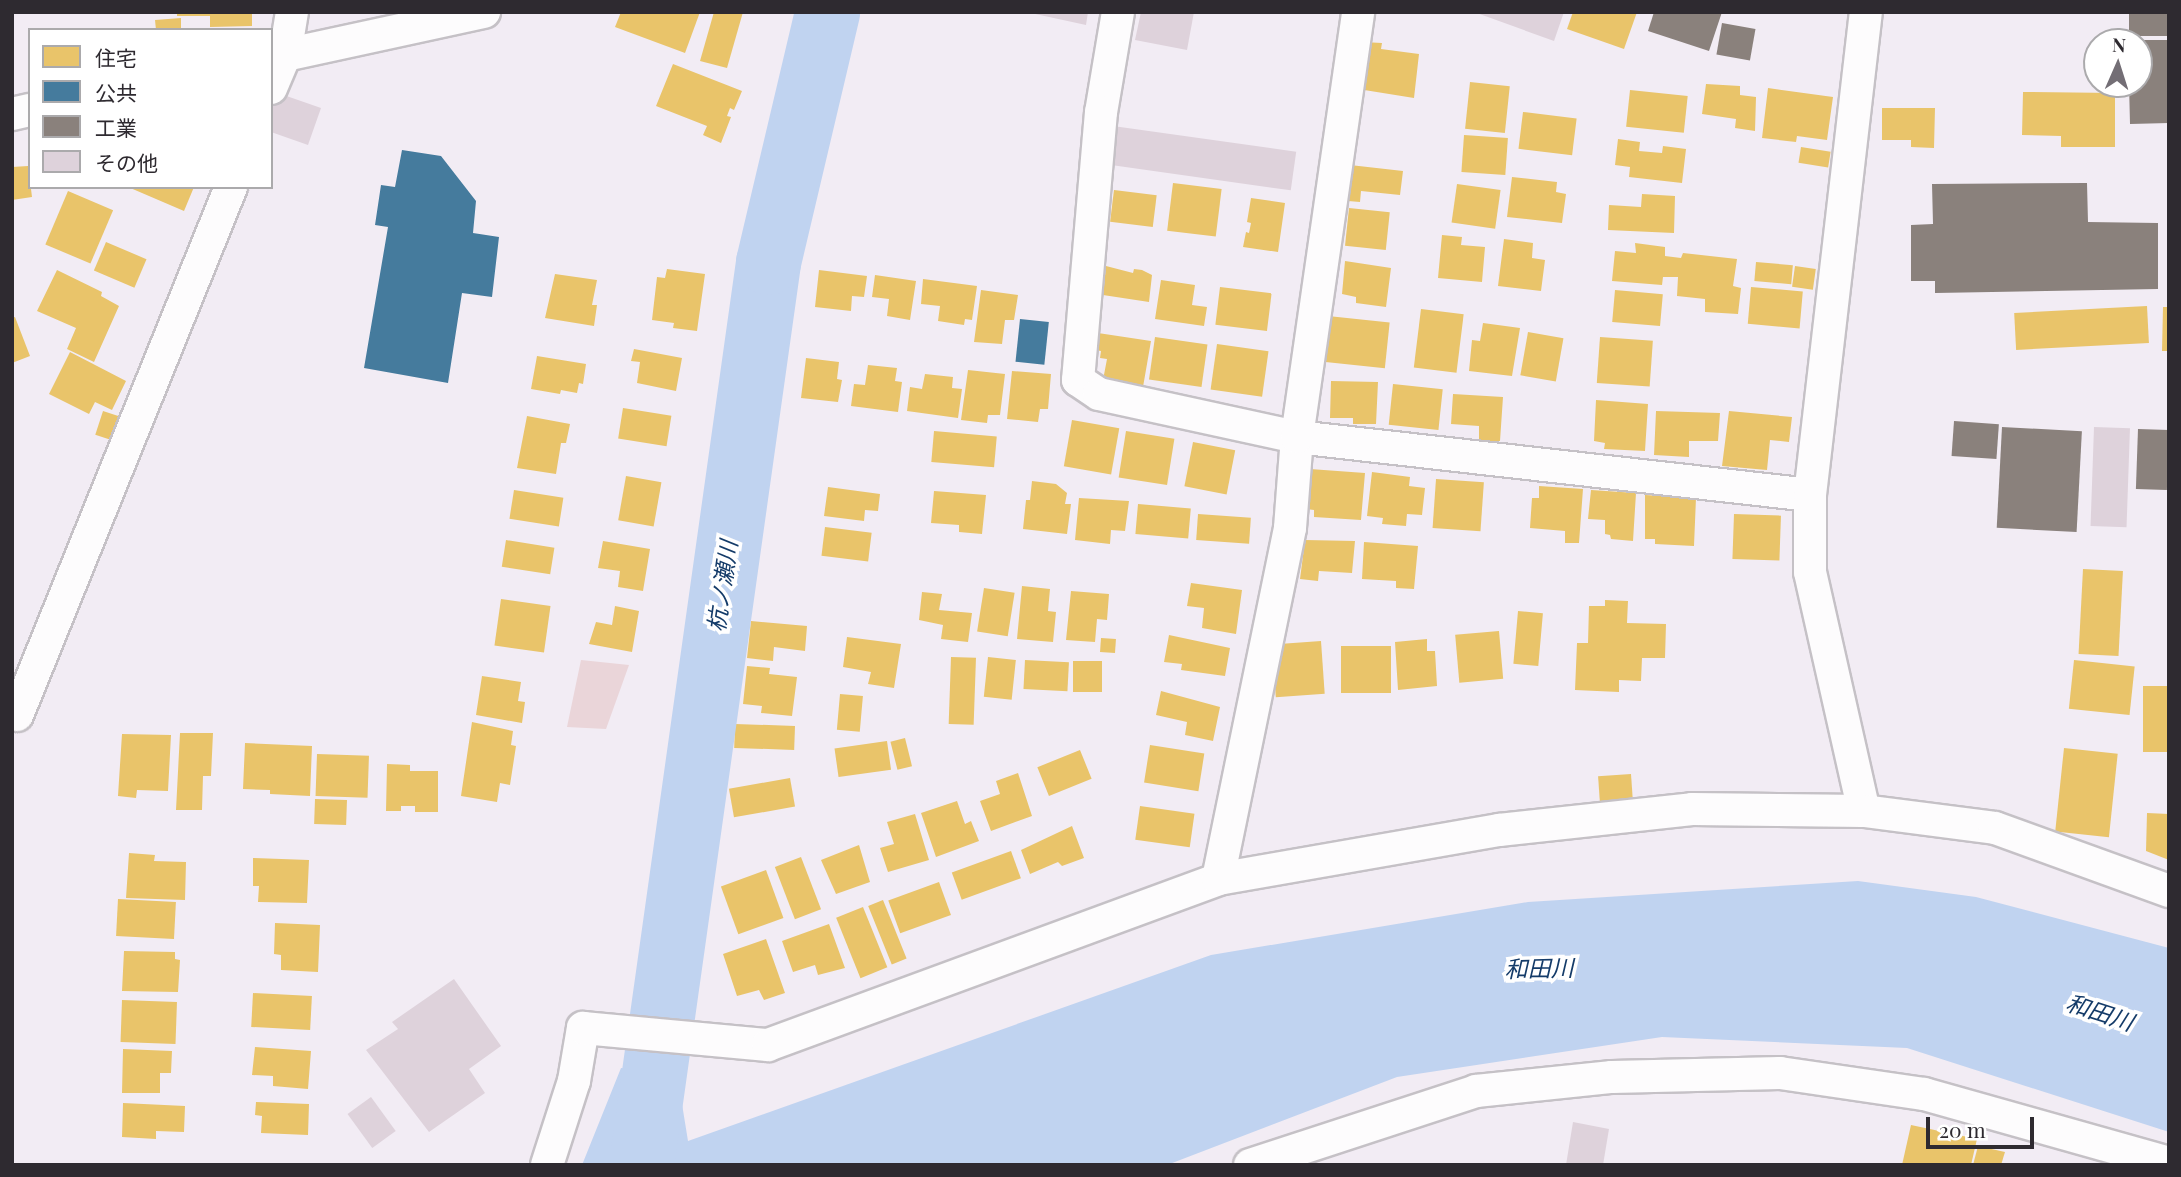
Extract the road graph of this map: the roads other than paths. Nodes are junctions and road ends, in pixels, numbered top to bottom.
1 (292, 12) edge
2 (484, 12) edge
3 (1118, 12) edge
4 (1358, 12) edge
5 (1866, 12) edge
6 (278, 56) edge
7 (273, 79) edge
8 (230, 189) edge
9 (1297, 437) junction
10 (1810, 495) junction
11 (17, 715) dead end
12 (1864, 811) junction
13 (1218, 879) junction
14 (2169, 891) edge
15 (2169, 1163) edge
16 (547, 1165) edge
17 (1250, 1165) edge

1 - 6 street
2 - 6 street
3 - 9 street
4 - 9 street
5 - 10 street
6 - 7 street
8 - 11 street
9 - 10 street
9 - 13 street
10 - 12 street
12 - 13 street
12 - 14 street
13 - 16 street
15 - 17 street

